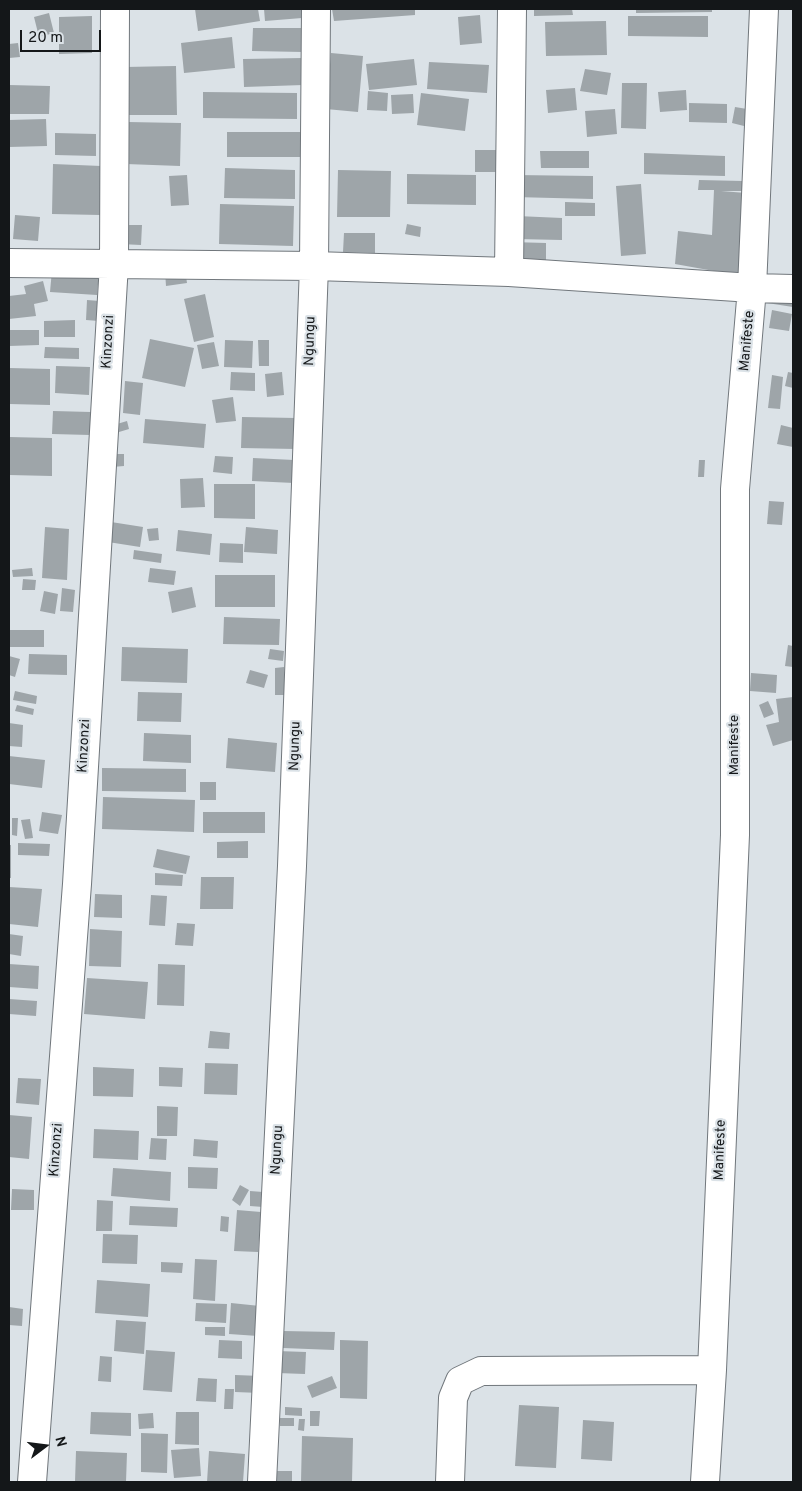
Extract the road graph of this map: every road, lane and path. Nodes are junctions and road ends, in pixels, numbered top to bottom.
1 (115, 9) edge
2 (316, 9) edge
3 (512, 9) edge
4 (764, 9) edge
5 (9, 263) edge
6 (114, 264) junction
7 (314, 266) junction
8 (509, 272) junction
9 (752, 288) junction
10 (793, 289) edge
11 (712, 1370) junction
12 (32, 1482) edge
13 (262, 1482) edge
14 (450, 1482) edge
15 (705, 1482) edge

1 - 6 street, Kinzonzi
2 - 7 street, Ngungu
3 - 8 street
4 - 9 street, Manifeste
5 - 6 street
6 - 7 street
6 - 12 street, Kinzonzi
7 - 8 street
7 - 13 street, Ngungu
8 - 9 street
9 - 10 street
9 - 11 street, Manifeste
11 - 14 street
11 - 15 street, Manifeste

